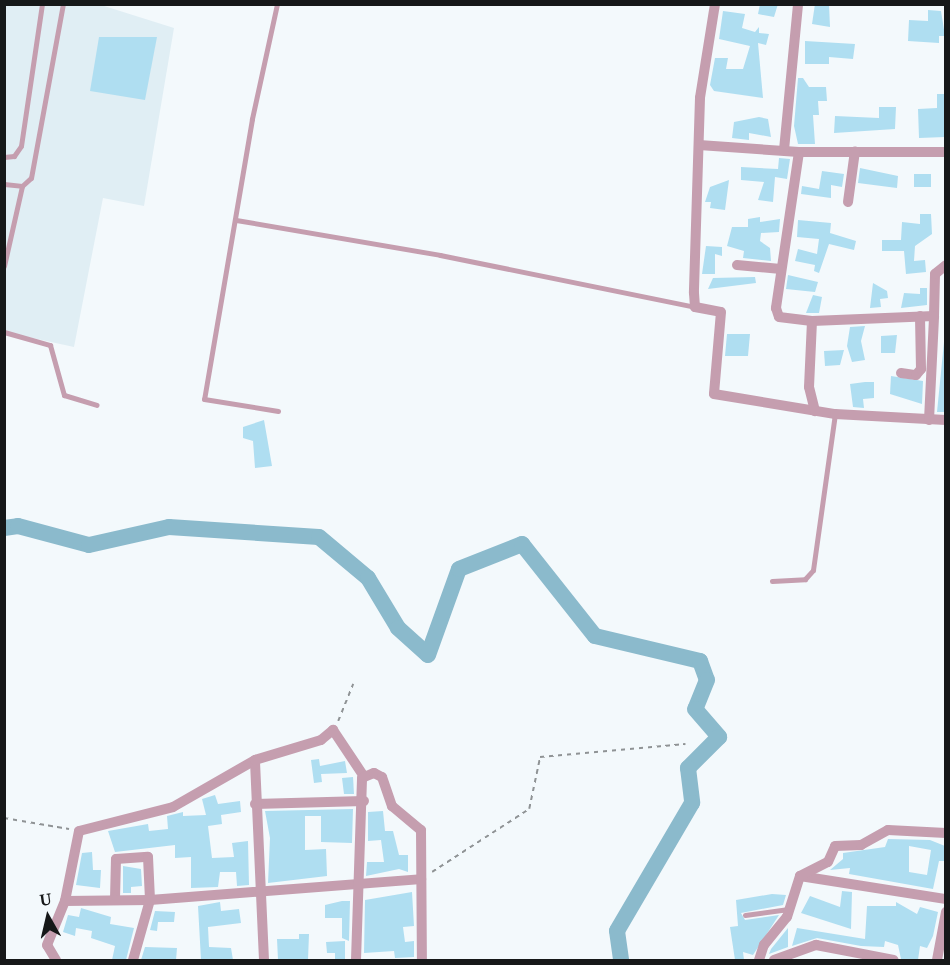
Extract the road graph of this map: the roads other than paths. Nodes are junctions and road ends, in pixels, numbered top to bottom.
1 (42, 4) edge
2 (63, 4) edge
3 (277, 4) edge
4 (715, 4) edge
5 (798, 4) edge
6 (699, 145) junction
7 (784, 150) junction
8 (855, 151) junction
9 (799, 152) junction
10 (945, 152) edge
11 (4, 157) edge
12 (4, 184) edge
13 (22, 186) junction
14 (848, 202) dead end
15 (236, 220) junction
16 (737, 265) dead end
17 (945, 265) edge
18 (4, 266) edge
19 (781, 269) junction
20 (694, 307) junction
21 (934, 315) junction
22 (920, 316) junction
23 (812, 321) junction
24 (4, 332) edge
25 (901, 373) dead end
26 (97, 405) dead end
27 (278, 411) dead end
28 (815, 411) junction
29 (835, 414) junction
30 (929, 420) junction
31 (945, 420) edge
32 (772, 581) dead end
33 (255, 760) junction
34 (363, 775) junction
35 (364, 801) junction
36 (255, 804) junction
37 (945, 833) edge
38 (800, 876) junction
39 (421, 879) junction
40 (357, 884) junction
41 (258, 891) junction
42 (115, 899) junction
43 (150, 900) junction
44 (945, 900) edge
45 (65, 901) junction
46 (790, 909) junction
47 (945, 912) edge
48 (745, 915) dead end
49 (56, 960) edge
50 (133, 960) edge
51 (264, 960) edge
52 (356, 960) edge
53 (422, 960) edge
54 (759, 960) edge
55 (774, 960) edge
56 (894, 960) edge
57 (937, 960) edge

1 - 11 lane
2 - 13 lane
3 - 15 lane
4 - 6 street
5 - 7 street
6 - 7 street
6 - 20 street
7 - 9 street
8 - 9 street
8 - 10 street
8 - 14 street
9 - 19 street
12 - 13 lane
13 - 18 lane
15 - 20 lane
15 - 27 lane
16 - 19 street
17 - 21 street
19 - 23 street
20 - 28 street
21 - 22 street
21 - 30 street
22 - 23 street
22 - 25 street
23 - 28 street
24 - 26 lane
28 - 29 street
29 - 30 street
29 - 32 lane
30 - 31 street
33 - 34 street
33 - 36 street
33 - 45 street
34 - 35 street
34 - 39 street
35 - 36 street
35 - 40 street
36 - 41 street
37 - 38 street
38 - 44 street
38 - 46 street
39 - 40 street
39 - 53 street
40 - 41 street
40 - 52 street
41 - 43 street
41 - 51 street
42 - 43 street
42 - 43 street
42 - 45 street
43 - 50 street
45 - 49 street
46 - 48 lane
46 - 54 street
47 - 57 street
55 - 56 street

